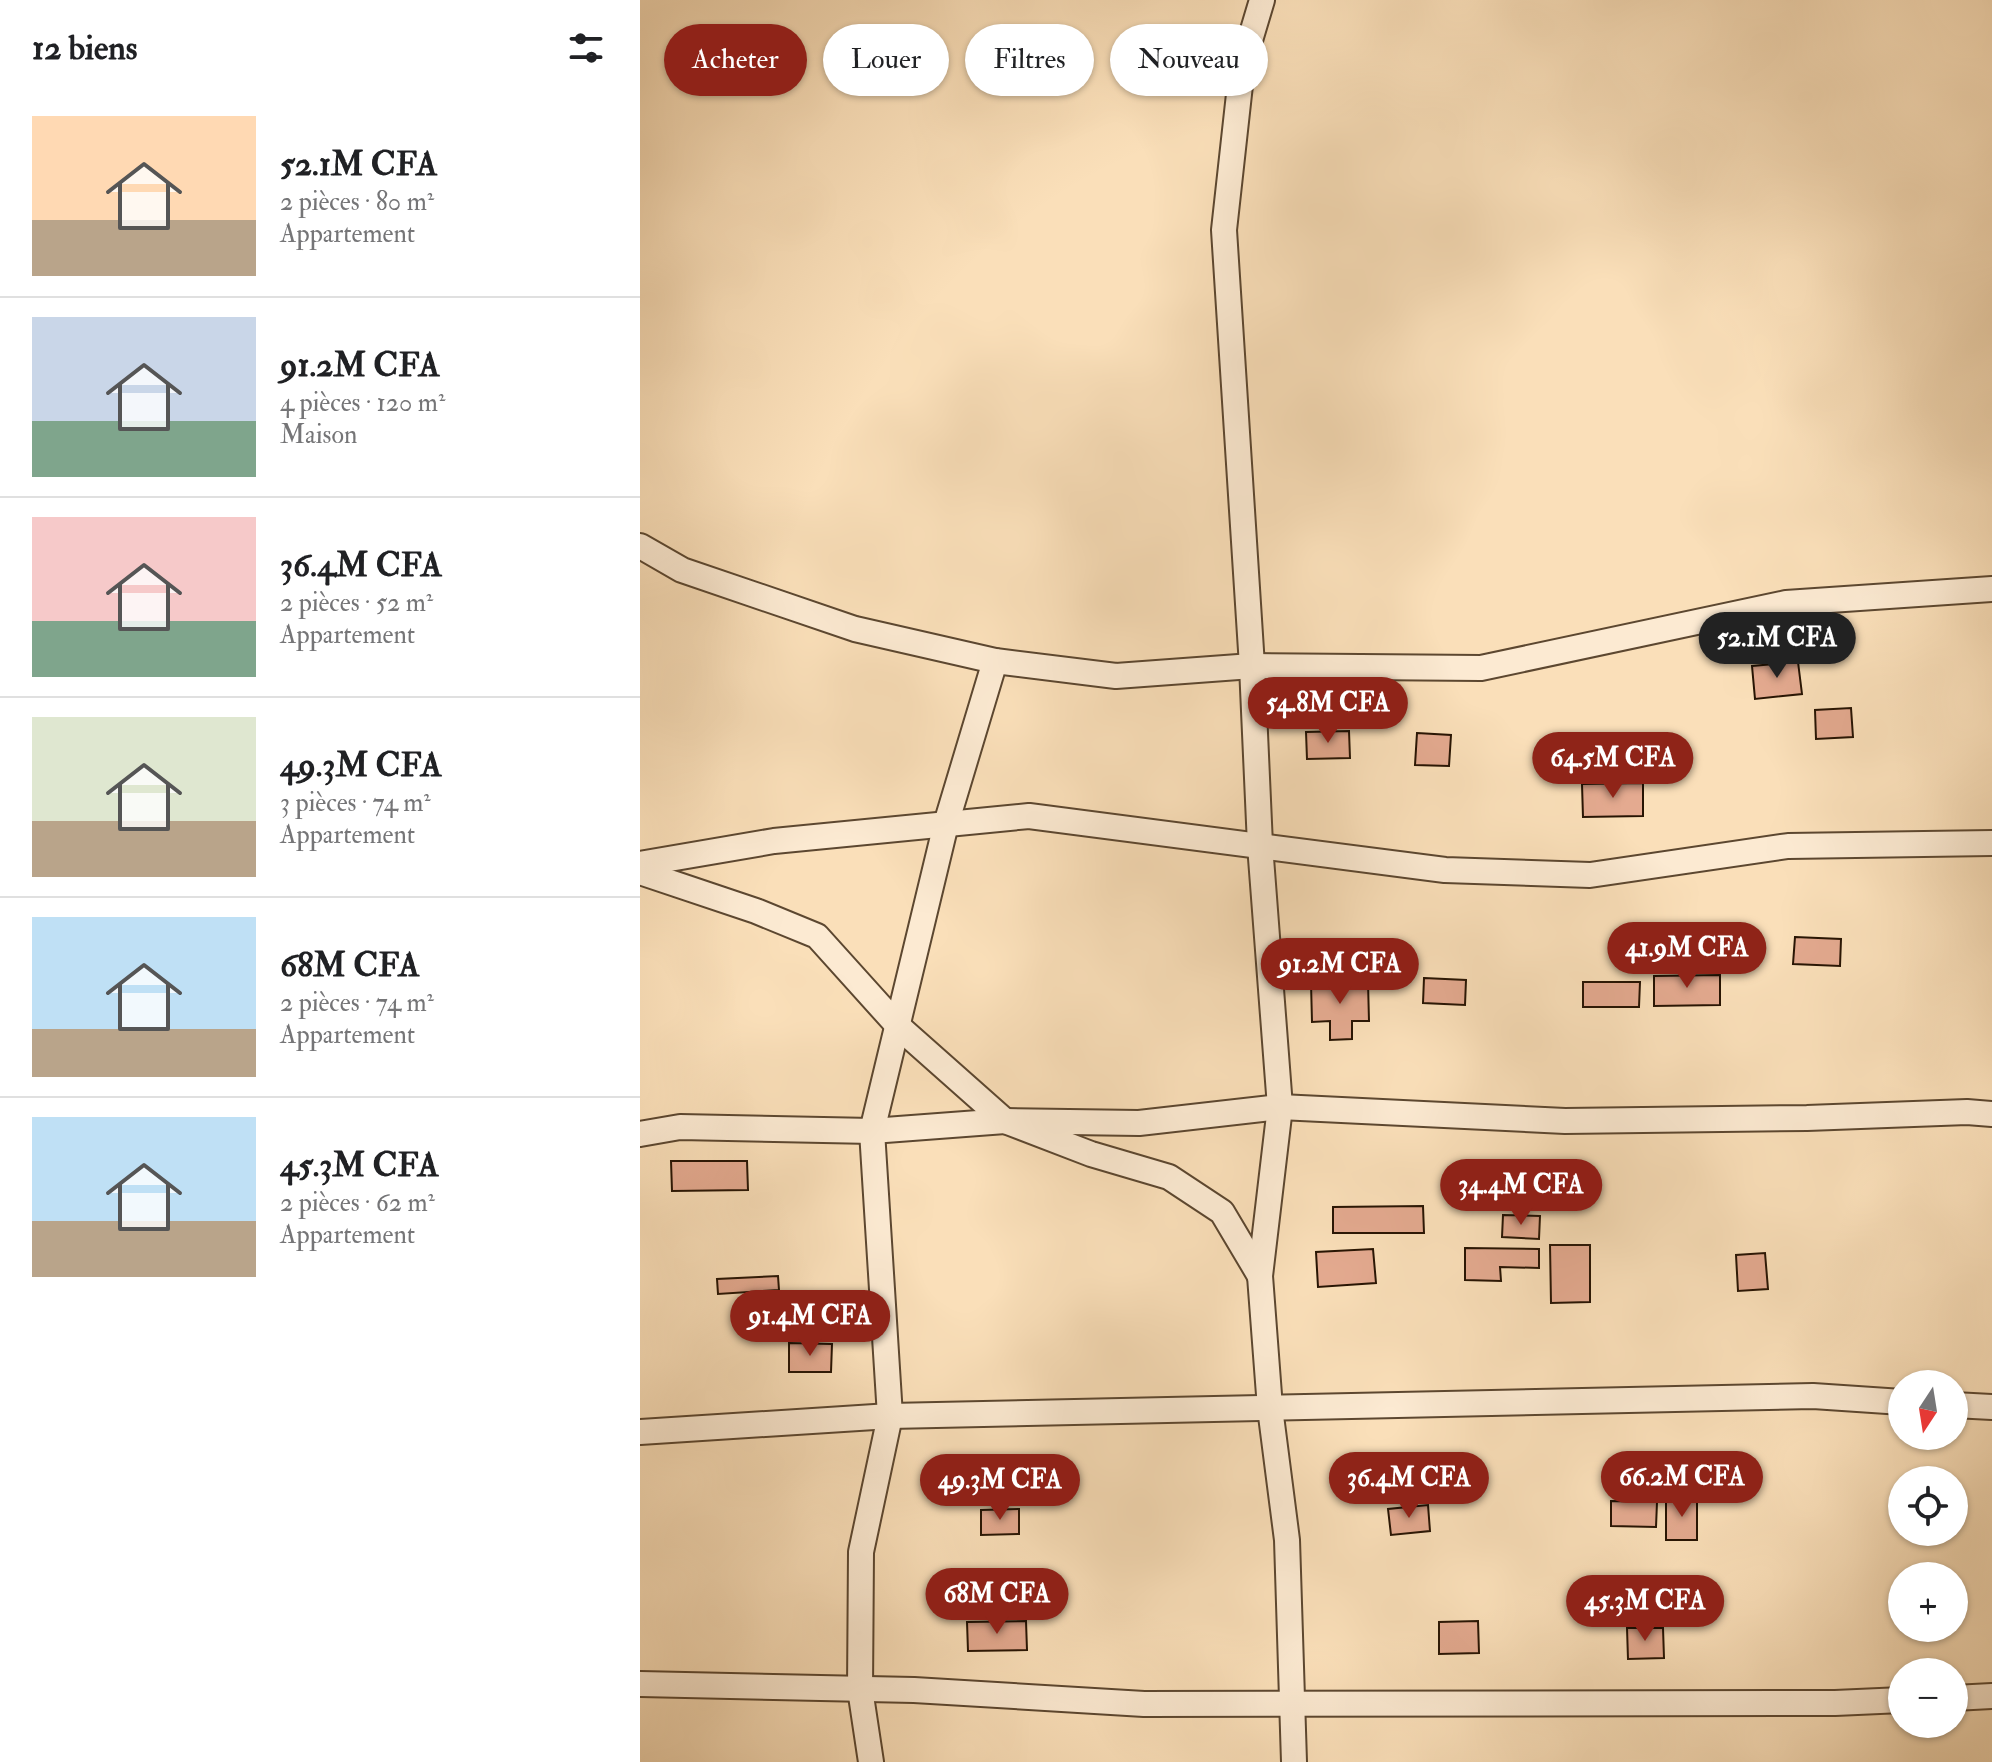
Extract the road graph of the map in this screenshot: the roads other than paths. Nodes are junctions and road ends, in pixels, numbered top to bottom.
1 (1262, 0) edge
2 (640, 546) edge
3 (1992, 589) edge
4 (995, 661) junction
5 (1252, 666) junction
6 (946, 824) junction
7 (1992, 843) edge
8 (1260, 845) junction
9 (640, 864) edge
10 (640, 872) edge
11 (899, 1027) junction
12 (1280, 1107) junction
13 (1992, 1114) edge
14 (1005, 1121) junction
15 (872, 1131) junction
16 (640, 1134) edge
17 (1260, 1276) junction
18 (1888, 1401) edge
19 (1968, 1406) edge
20 (1992, 1407) edge
21 (1270, 1408) junction
22 (890, 1416) junction
23 (640, 1432) edge
24 (640, 1684) edge
25 (860, 1689) junction
26 (1992, 1696) edge
27 (1968, 1697) edge
28 (1888, 1701) edge
29 (1292, 1703) junction
30 (871, 1762) edge
31 (1294, 1762) edge

1 - 5 street
2 - 4 street
3 - 5 street
4 - 5 street
4 - 6 street
5 - 8 street
6 - 8 street
6 - 9 street
6 - 11 street
7 - 8 street
8 - 12 street
10 - 11 street
11 - 14 street
11 - 15 street
12 - 13 street
12 - 14 street
12 - 17 street
14 - 15 street
14 - 17 street
15 - 16 street
15 - 22 street
17 - 21 street
18 - 21 street
19 - 20 street
21 - 22 street
21 - 29 street
22 - 23 street
22 - 25 street
24 - 25 street
25 - 29 street
25 - 30 street
26 - 27 street
28 - 29 street
29 - 31 street

